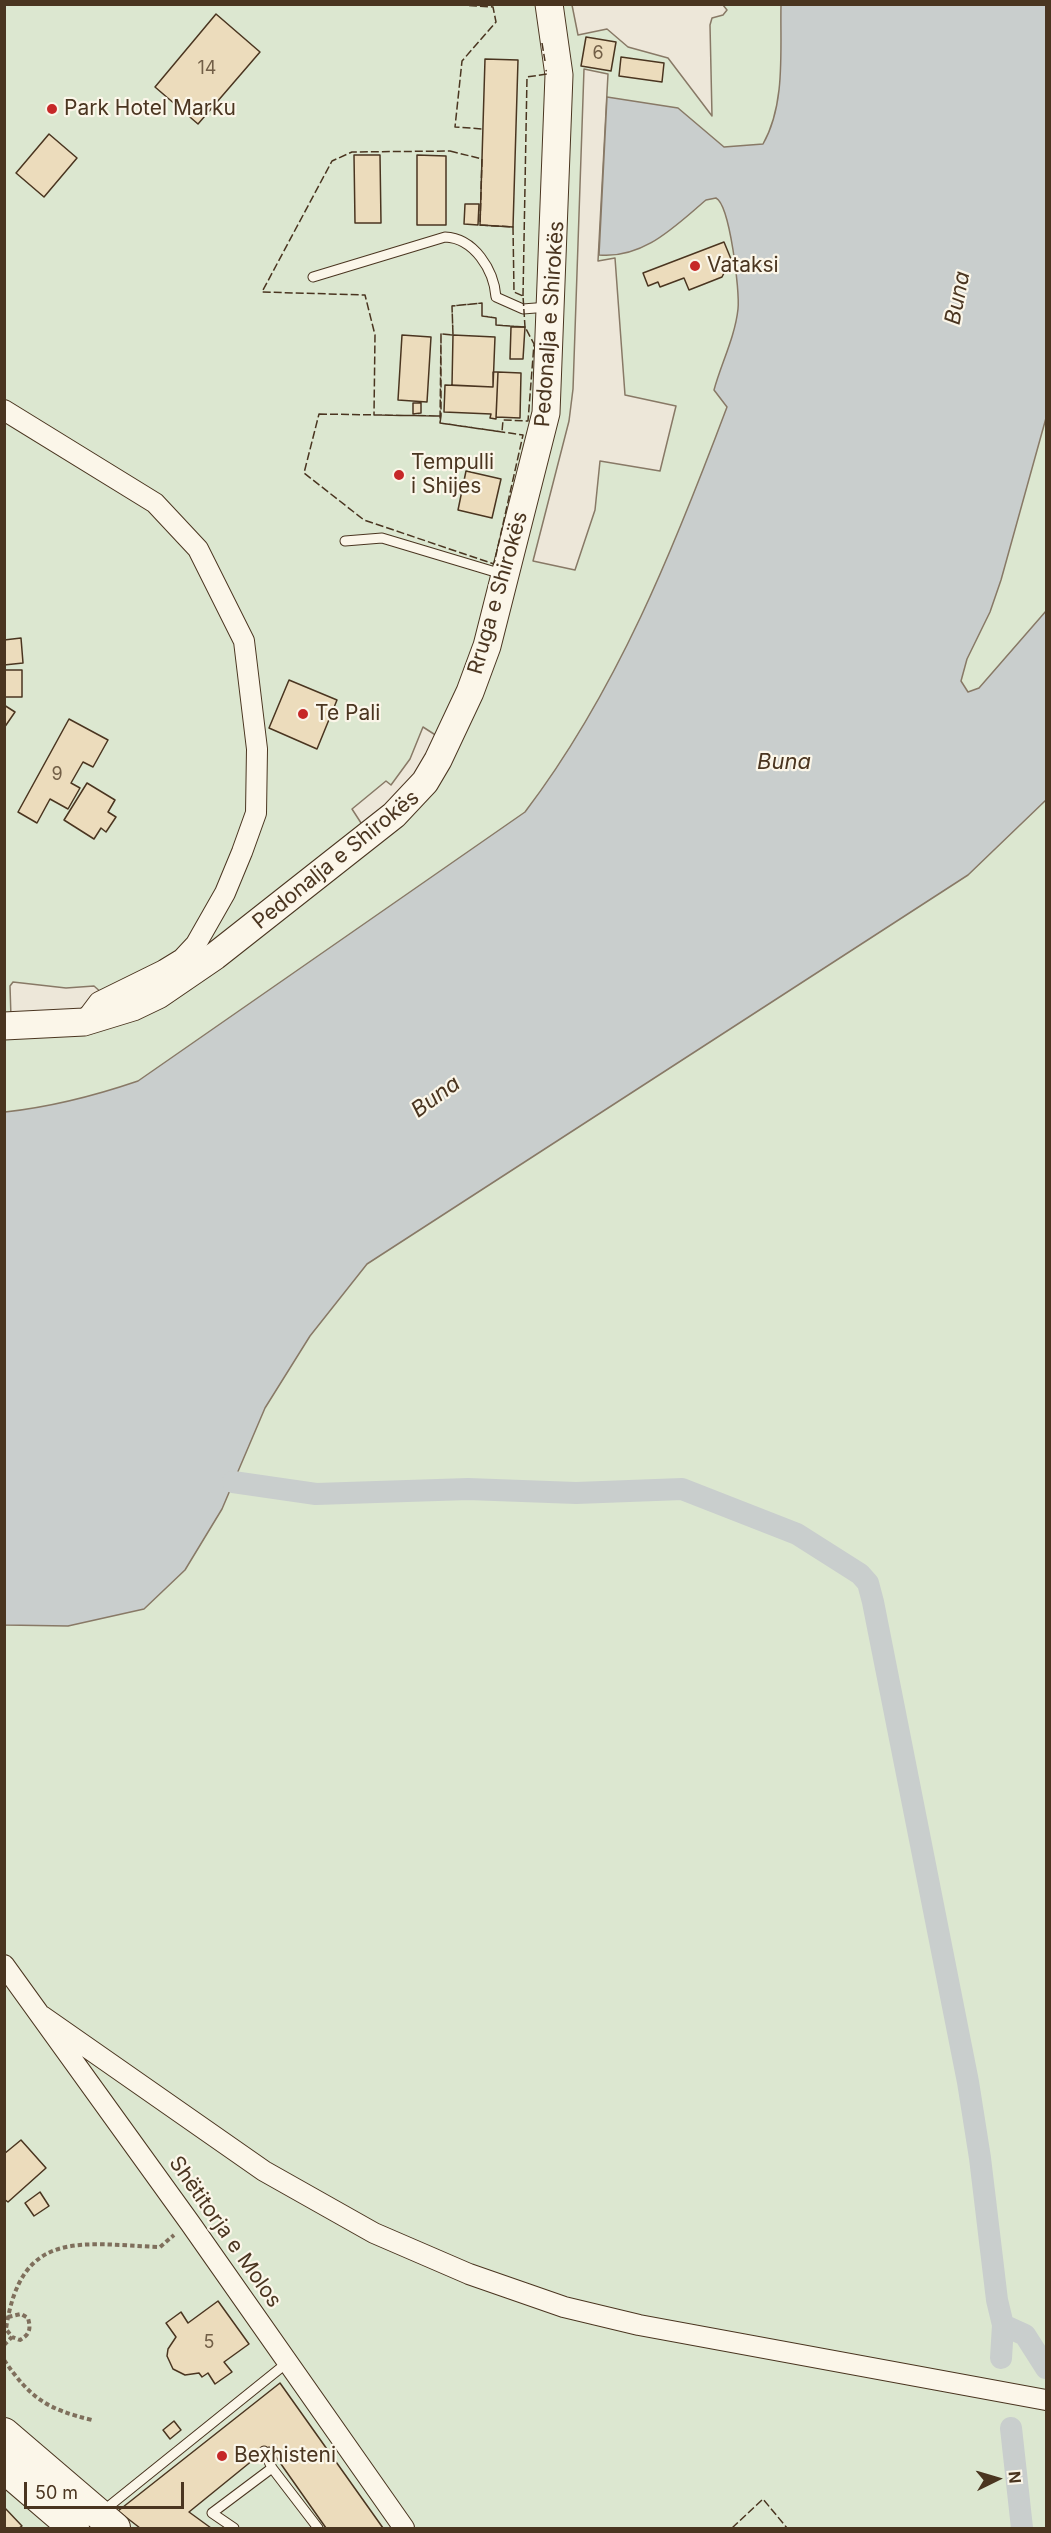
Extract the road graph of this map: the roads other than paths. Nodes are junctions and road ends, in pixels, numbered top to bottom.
1 (549, 4) edge
2 (313, 277) dead end
3 (552, 307) junction
4 (4, 410) edge
5 (345, 541) dead end
6 (504, 575) junction
7 (84, 1022) junction
8 (4, 1026) edge
9 (4, 1965) edge
10 (42, 2016) junction
11 (288, 2362) junction
12 (1047, 2400) edge
13 (4, 2433) edge
14 (264, 2451) dead end
15 (4, 2468) edge
16 (272, 2468) junction
17 (96, 2524) edge
18 (234, 2529) edge
19 (318, 2529) edge
20 (404, 2529) edge

1 - 3 main road, Rruga e Shirokës
2 - 3 lane
3 - 6 main road, Rruga e Shirokës
4 - 7 street
5 - 6 lane
6 - 7 main road, Rruga e Shirokës
7 - 8 main road, Rruga e Shirokës
9 - 10 street, Shëtitorja e Molos
10 - 11 street, Shëtitorja e Molos
10 - 12 street
11 - 17 lane
11 - 20 street, Shëtitorja e Molos
13 - 17 main road
14 - 16 lane
15 - 17 main road
16 - 18 lane
16 - 19 lane

